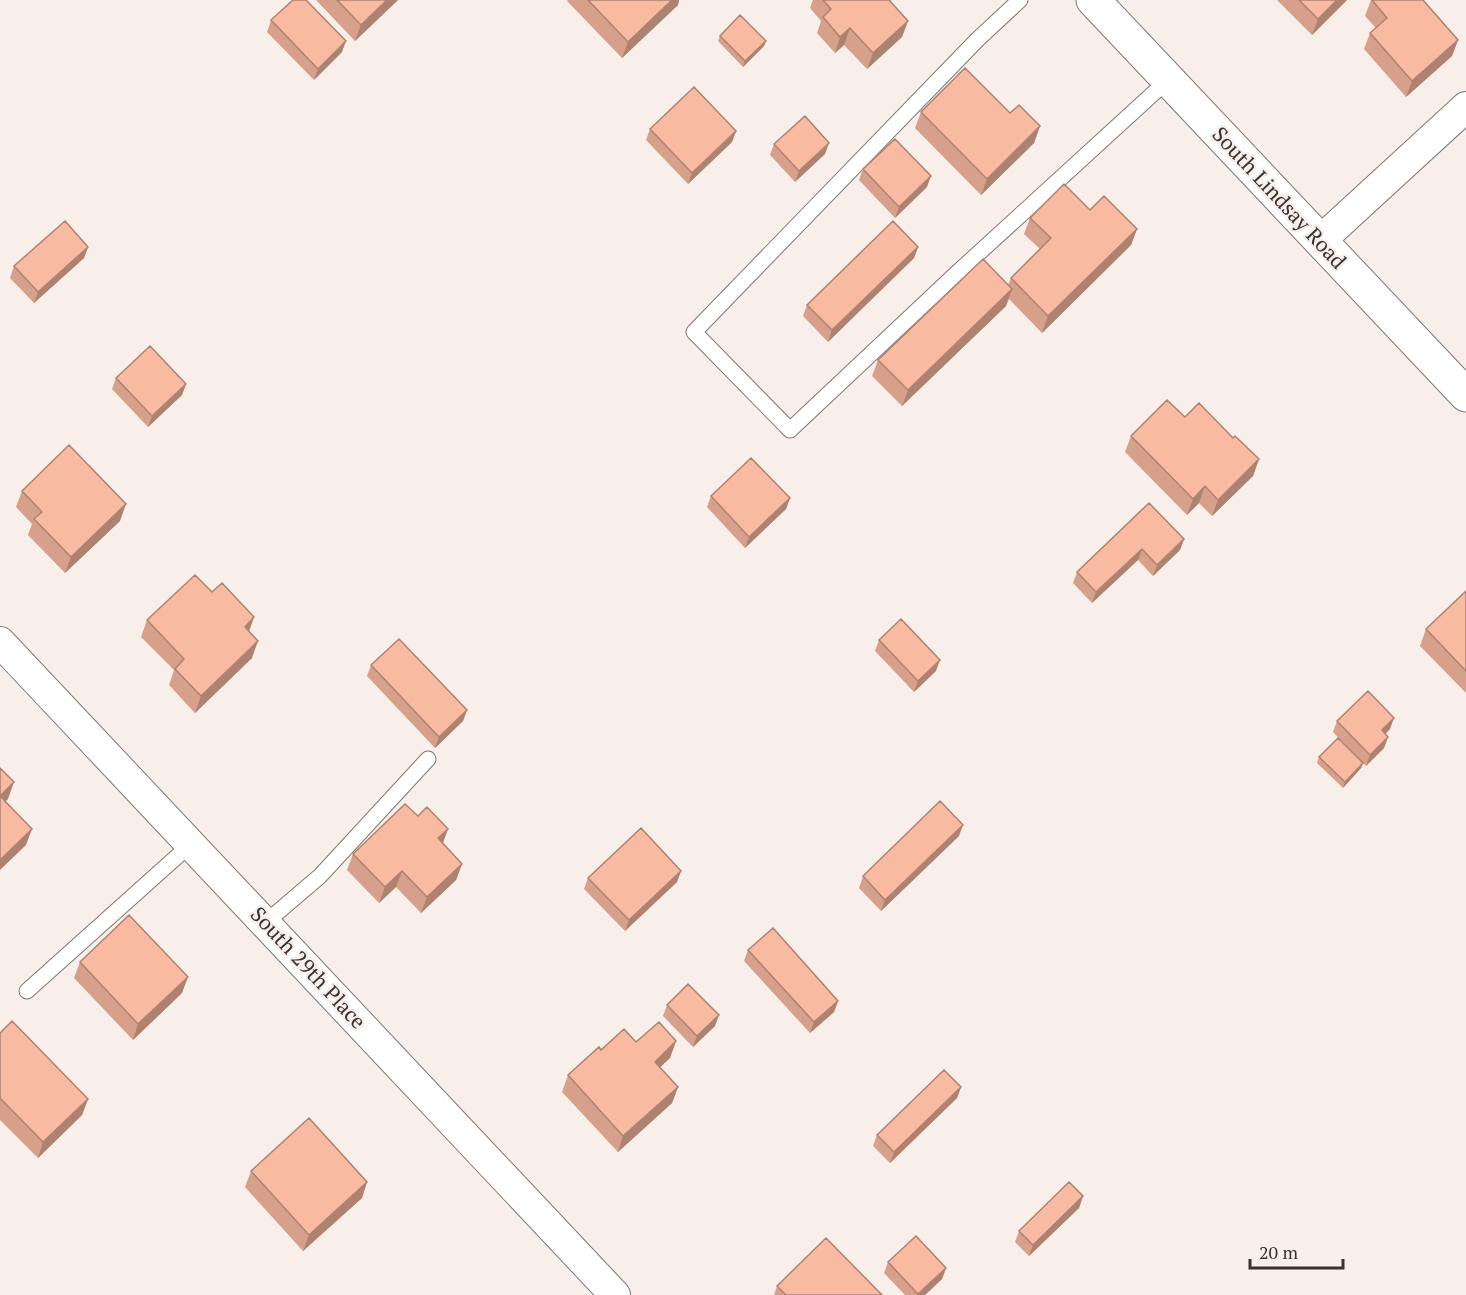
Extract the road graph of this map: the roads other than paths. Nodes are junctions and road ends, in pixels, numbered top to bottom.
1 (1020, 0) edge
2 (1093, 0) edge
3 (1168, 80) junction
4 (1466, 107) edge
5 (1320, 241) junction
6 (1466, 395) edge
7 (0, 642) edge
8 (428, 759) dead end
9 (191, 844) junction
10 (265, 923) junction
11 (27, 991) dead end
12 (615, 1295) edge

1 - 3 lane
2 - 3 main road, South Lindsay Road
3 - 5 main road, South Lindsay Road
4 - 5 street
5 - 6 main road, South Lindsay Road
7 - 9 street, South 29th Place
8 - 10 lane
9 - 10 street, South 29th Place
9 - 11 lane
10 - 12 street, South 29th Place

